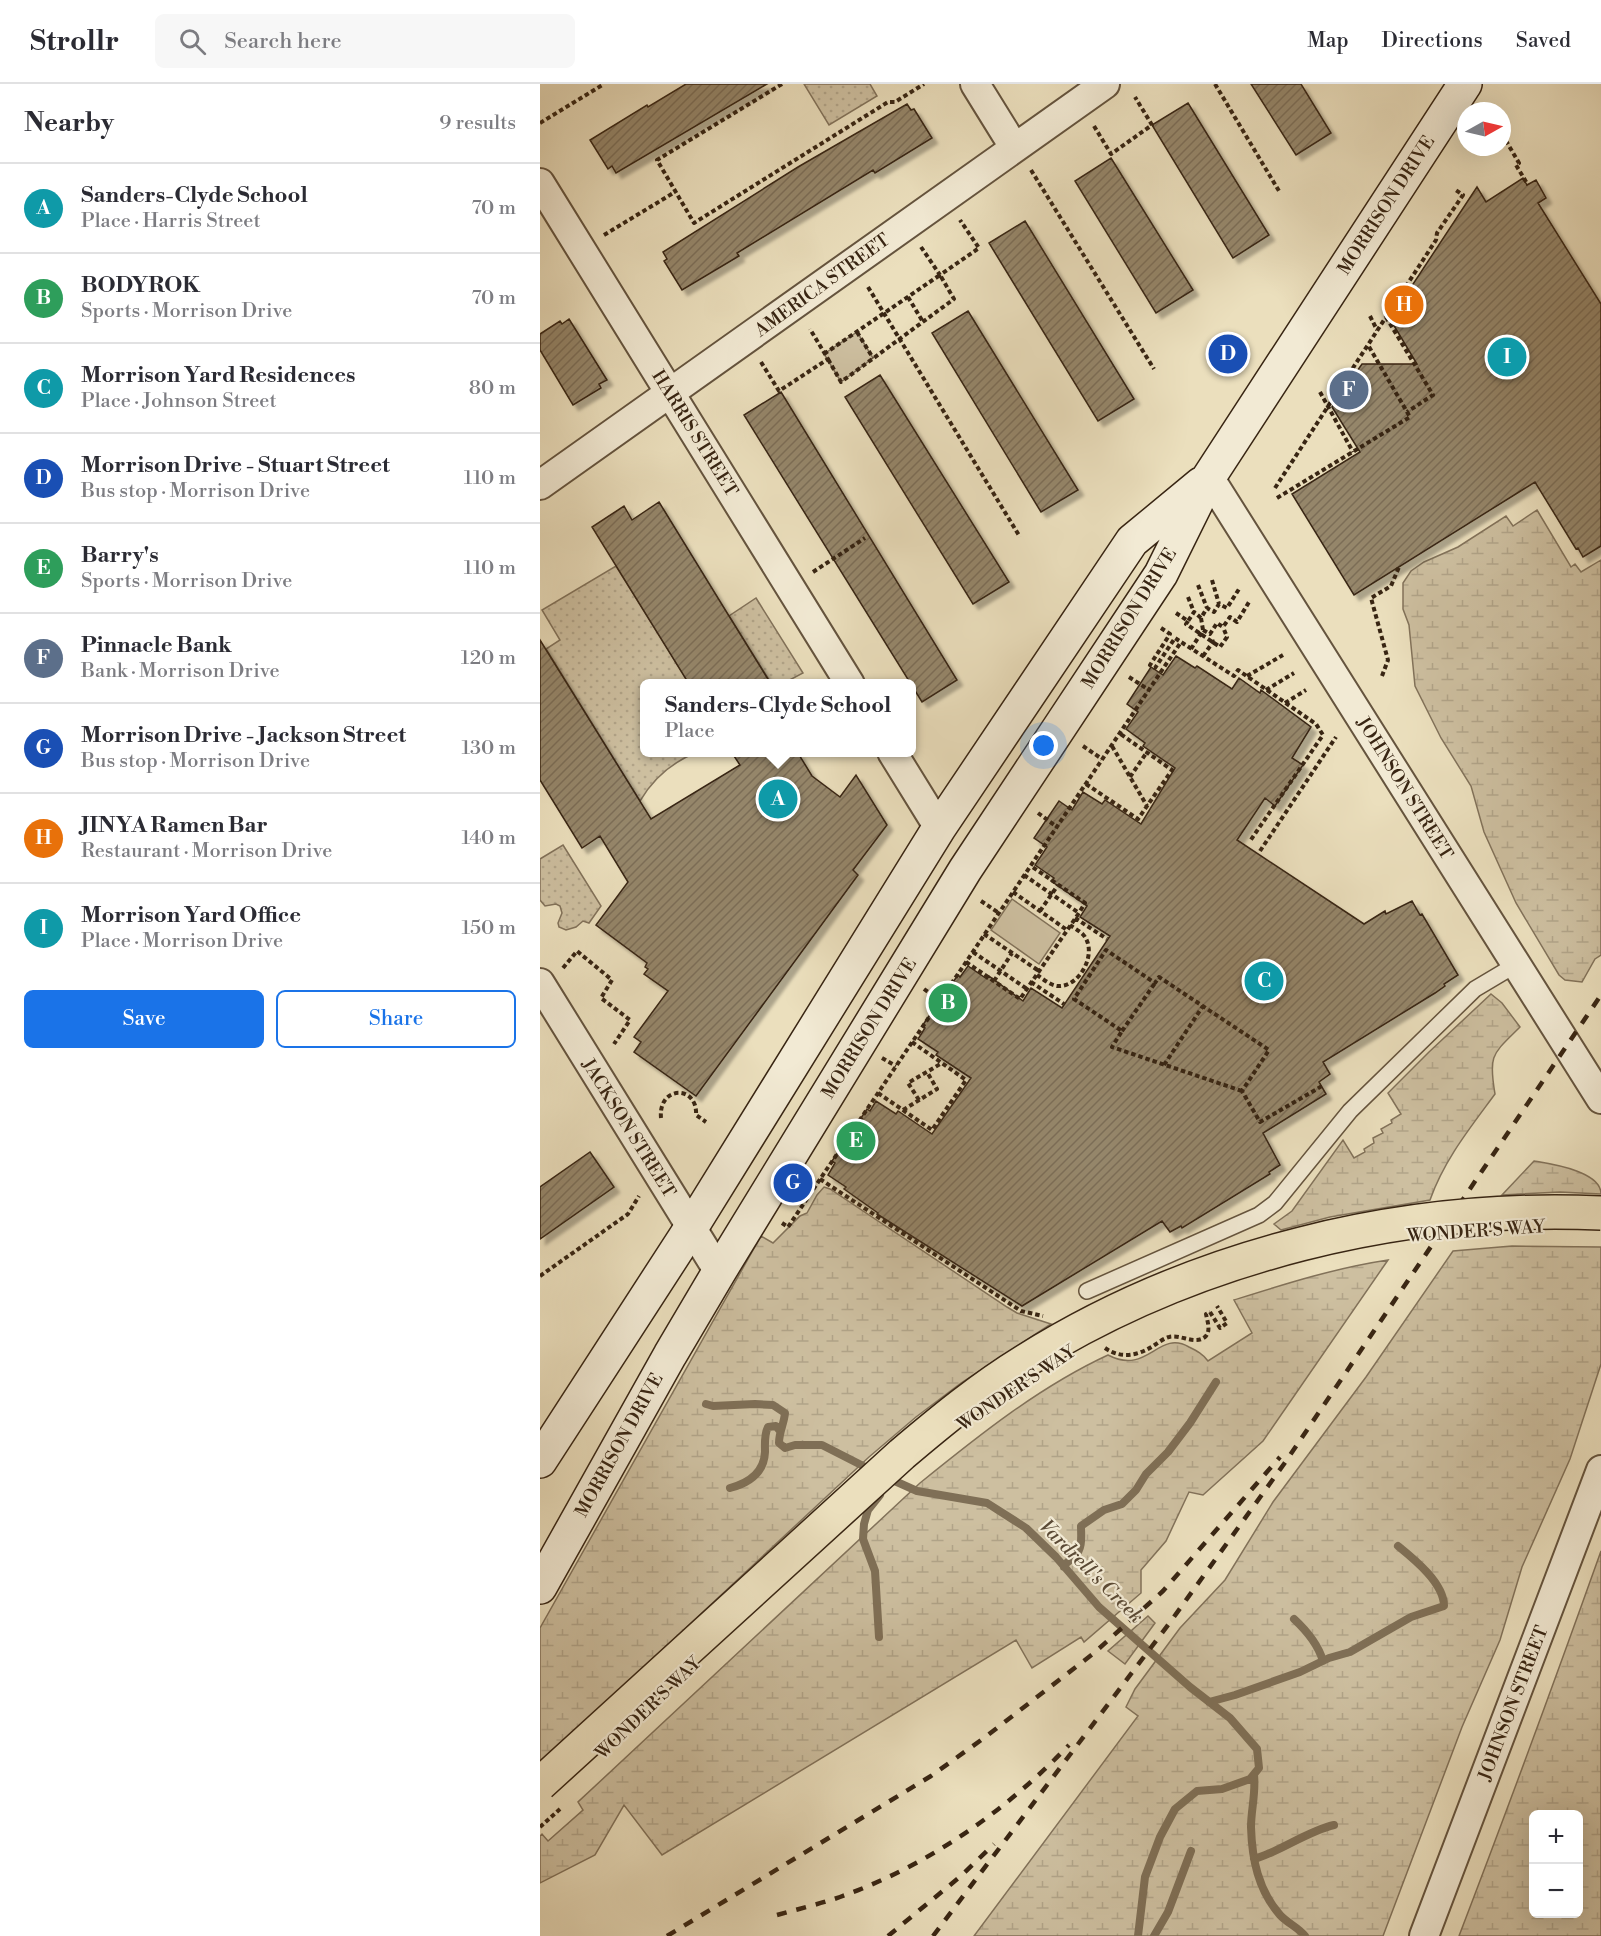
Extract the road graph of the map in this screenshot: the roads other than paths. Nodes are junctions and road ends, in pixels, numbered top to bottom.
1 (975, 84) edge
2 (1105, 84) edge
3 (1465, 84) edge
4 (1014, 147) junction
5 (540, 183) edge
6 (670, 393) junction
7 (1209, 477) junction
8 (540, 485) edge
9 (847, 679) edge
10 (895, 757) edge
11 (939, 828) junction
12 (1517, 964) junction
13 (551, 976) edge
14 (1601, 1099) edge
15 (1601, 1213) edge
16 (691, 1228) junction
17 (719, 1272) junction
18 (1087, 1291) dead end
19 (540, 1461) edge
20 (1601, 1470) edge
21 (540, 1587) edge
22 (540, 1784) edge
23 (1424, 1936) edge

1 - 4 street
2 - 4 street, AMERICA STREET
3 - 7 main road, MORRISON DRIVE
4 - 6 street, AMERICA STREET
5 - 6 street, HARRIS STREET
6 - 8 street, AMERICA STREET
6 - 9 street, HARRIS STREET
7 - 11 main road, MORRISON DRIVE
7 - 12 street, JOHNSON STREET
7 - 17 main road, MORRISON DRIVE
10 - 11 street
11 - 16 main road, MORRISON DRIVE
12 - 14 street, JOHNSON STREET
12 - 18 lane
13 - 16 street, JACKSON STREET
15 - 22 highway, bridge
16 - 17 street, JACKSON STREET
16 - 19 main road, MORRISON DRIVE
17 - 21 main road, MORRISON DRIVE
20 - 23 street, JOHNSON STREET

